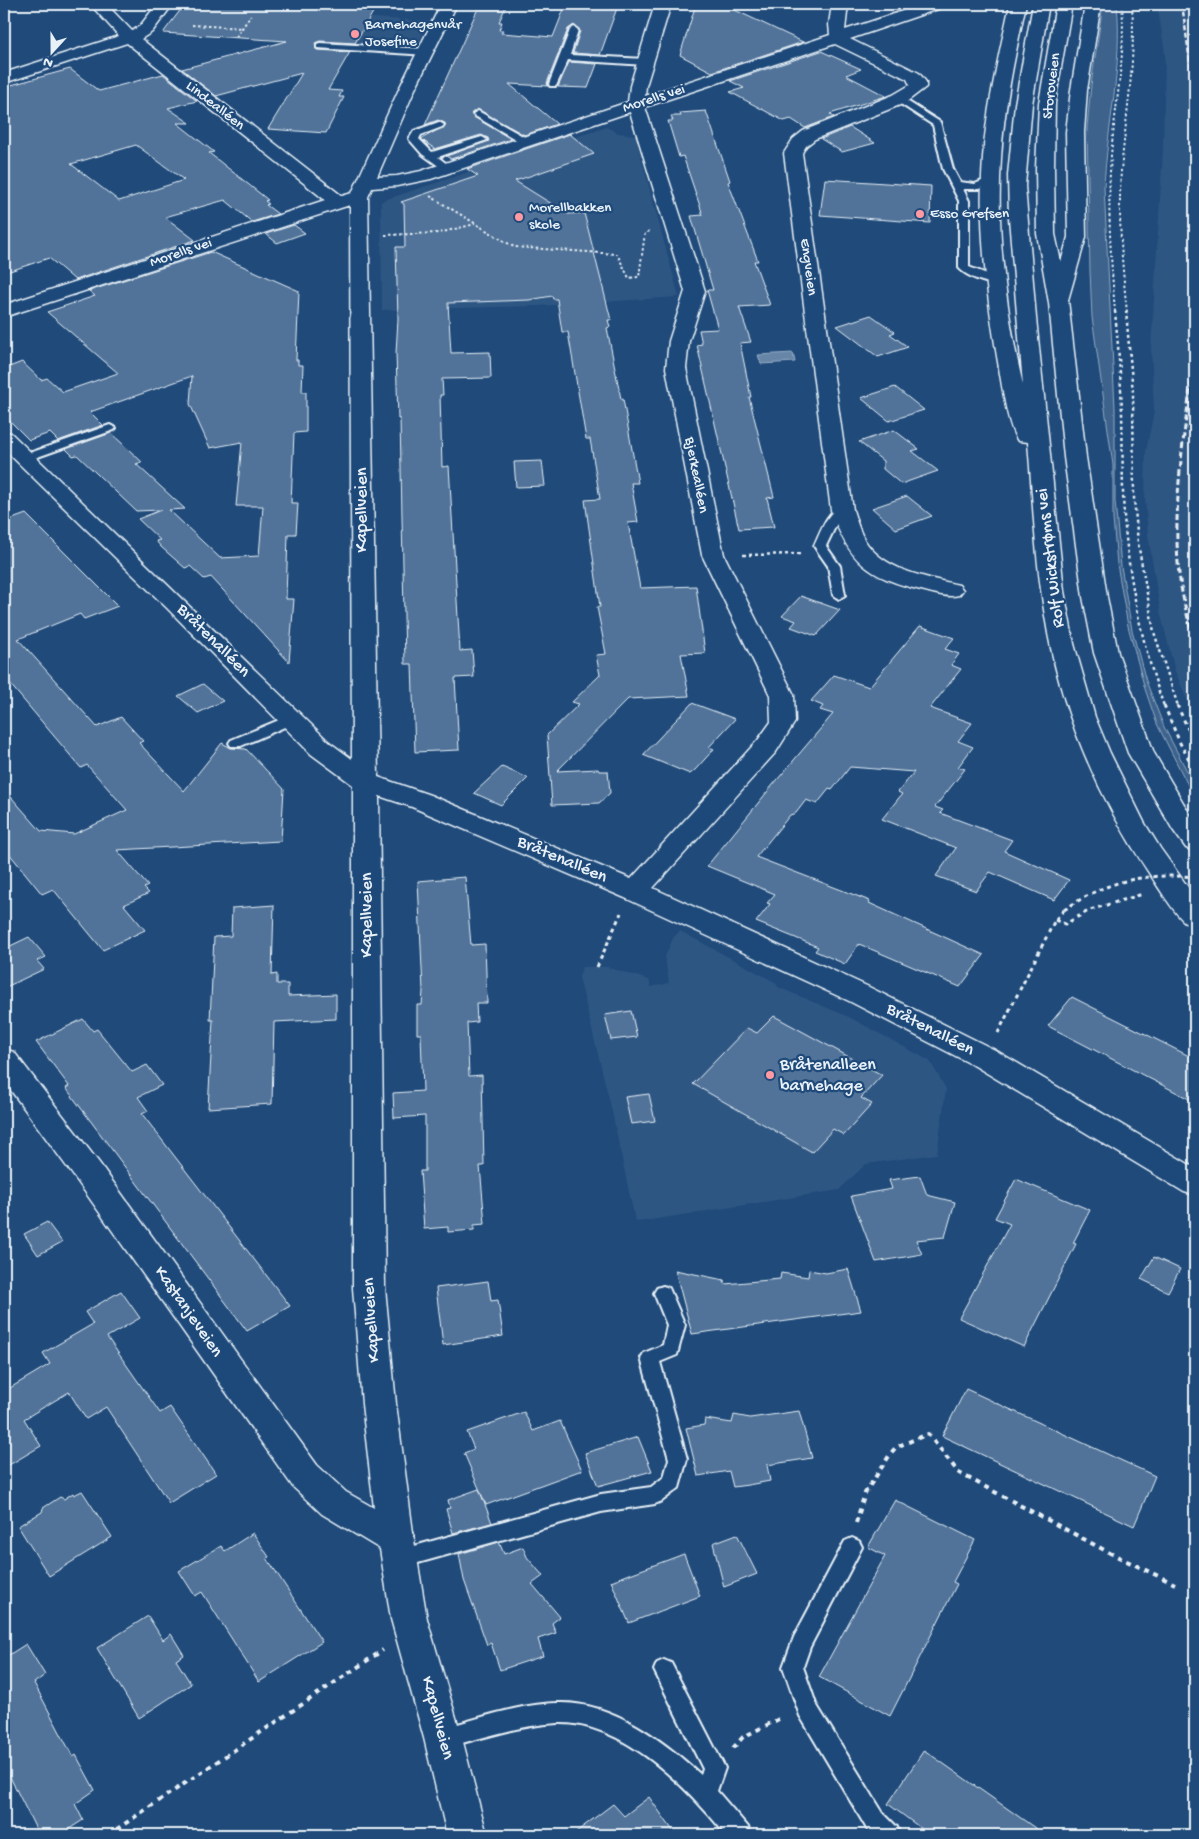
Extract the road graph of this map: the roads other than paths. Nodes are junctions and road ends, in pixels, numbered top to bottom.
1 (98, 4) edge
2 (165, 4) edge
3 (449, 4) edge
4 (663, 4) edge
5 (840, 4) edge
6 (939, 4) edge
7 (1018, 4) edge
8 (1041, 4) edge
9 (1064, 4) edge
10 (1093, 4) edge
11 (574, 30) dead end
12 (130, 38) junction
13 (838, 39) junction
14 (320, 46) dead end
15 (426, 52) junction
16 (565, 57) junction
17 (645, 62) junction
18 (4, 78) edge
19 (553, 84) dead end
20 (899, 100) junction
21 (636, 105) junction
22 (478, 114) dead end
23 (438, 125) dead end
24 (482, 140) dead end
25 (526, 142) junction
26 (430, 156) junction
27 (1017, 166) joint
28 (447, 168) junction
29 (991, 180) junction
30 (958, 185) junction
31 (354, 194) junction
32 (996, 281) junction
33 (1059, 303) junction
34 (4, 311) edge
35 (110, 428) dead end
36 (11, 448) edge
37 (1044, 505) junction
38 (842, 510) junction
39 (951, 590) dead end
40 (839, 595) dead end
41 (291, 719) junction
42 (236, 743) dead end
43 (366, 782) junction
44 (1195, 842) edge
45 (628, 900) junction
46 (1195, 916) edge
47 (4, 1060) edge
48 (1195, 1183) edge
49 (663, 1293) dead end
50 (852, 1547) road end
51 (398, 1549) junction
52 (664, 1670) dead end
53 (443, 1738) junction
54 (706, 1794) junction
55 (467, 1835) edge
56 (740, 1835) edge
57 (889, 1835) edge

1 - 12 main road, Lindealléen
2 - 12 main road
3 - 15 main road, Kapellveien
4 - 17 main road, Bjerkealléen
5 - 13 main road
6 - 13 main road, Morells vei
7 - 29 main road
8 - 27 main road, Storoveien
9 - 33 main road, Storoveien
10 - 33 main road
11 - 16 lane
12 - 18 main road
12 - 31 main road, Lindealléen
13 - 20 main road, Engveien
13 - 21 main road, Morells vei
14 - 15 lane
15 - 31 main road, Kapellveien
16 - 17 lane
16 - 19 lane
17 - 21 main road, Bjerkealléen
20 - 30 lane
20 - 38 main road, Engveien
21 - 25 main road, Morells vei
21 - 45 main road, Bjerkealléen
22 - 25 lane
23 - 26 lane
24 - 26 lane
25 - 28 main road, Morells vei
26 - 28 lane
27 - 37 main road, Rolf Wickstrøms vei
28 - 31 main road, Morells vei
29 - 30 lane
29 - 32 main road
30 - 32 lane
31 - 34 main road, Morells vei
31 - 43 main road, Kapellveien
32 - 37 main road
33 - 44 main road
35 - 36 lane
36 - 41 main road, Bråtenalléen
37 - 46 main road, Rolf Wickstrøms vei
38 - 39 main road, Engveien
38 - 40 lane
41 - 42 lane
41 - 43 main road, Bråtenalléen
43 - 45 main road, Bråtenalléen
43 - 51 main road, Kapellveien
45 - 48 main road, Bråtenalléen
47 - 51 main road, Kastanjeveien
49 - 51 lane
50 - 57 lane
51 - 53 main road, Kapellveien
52 - 54 lane
53 - 54 lane
53 - 55 main road, Kapellveien
54 - 56 lane

